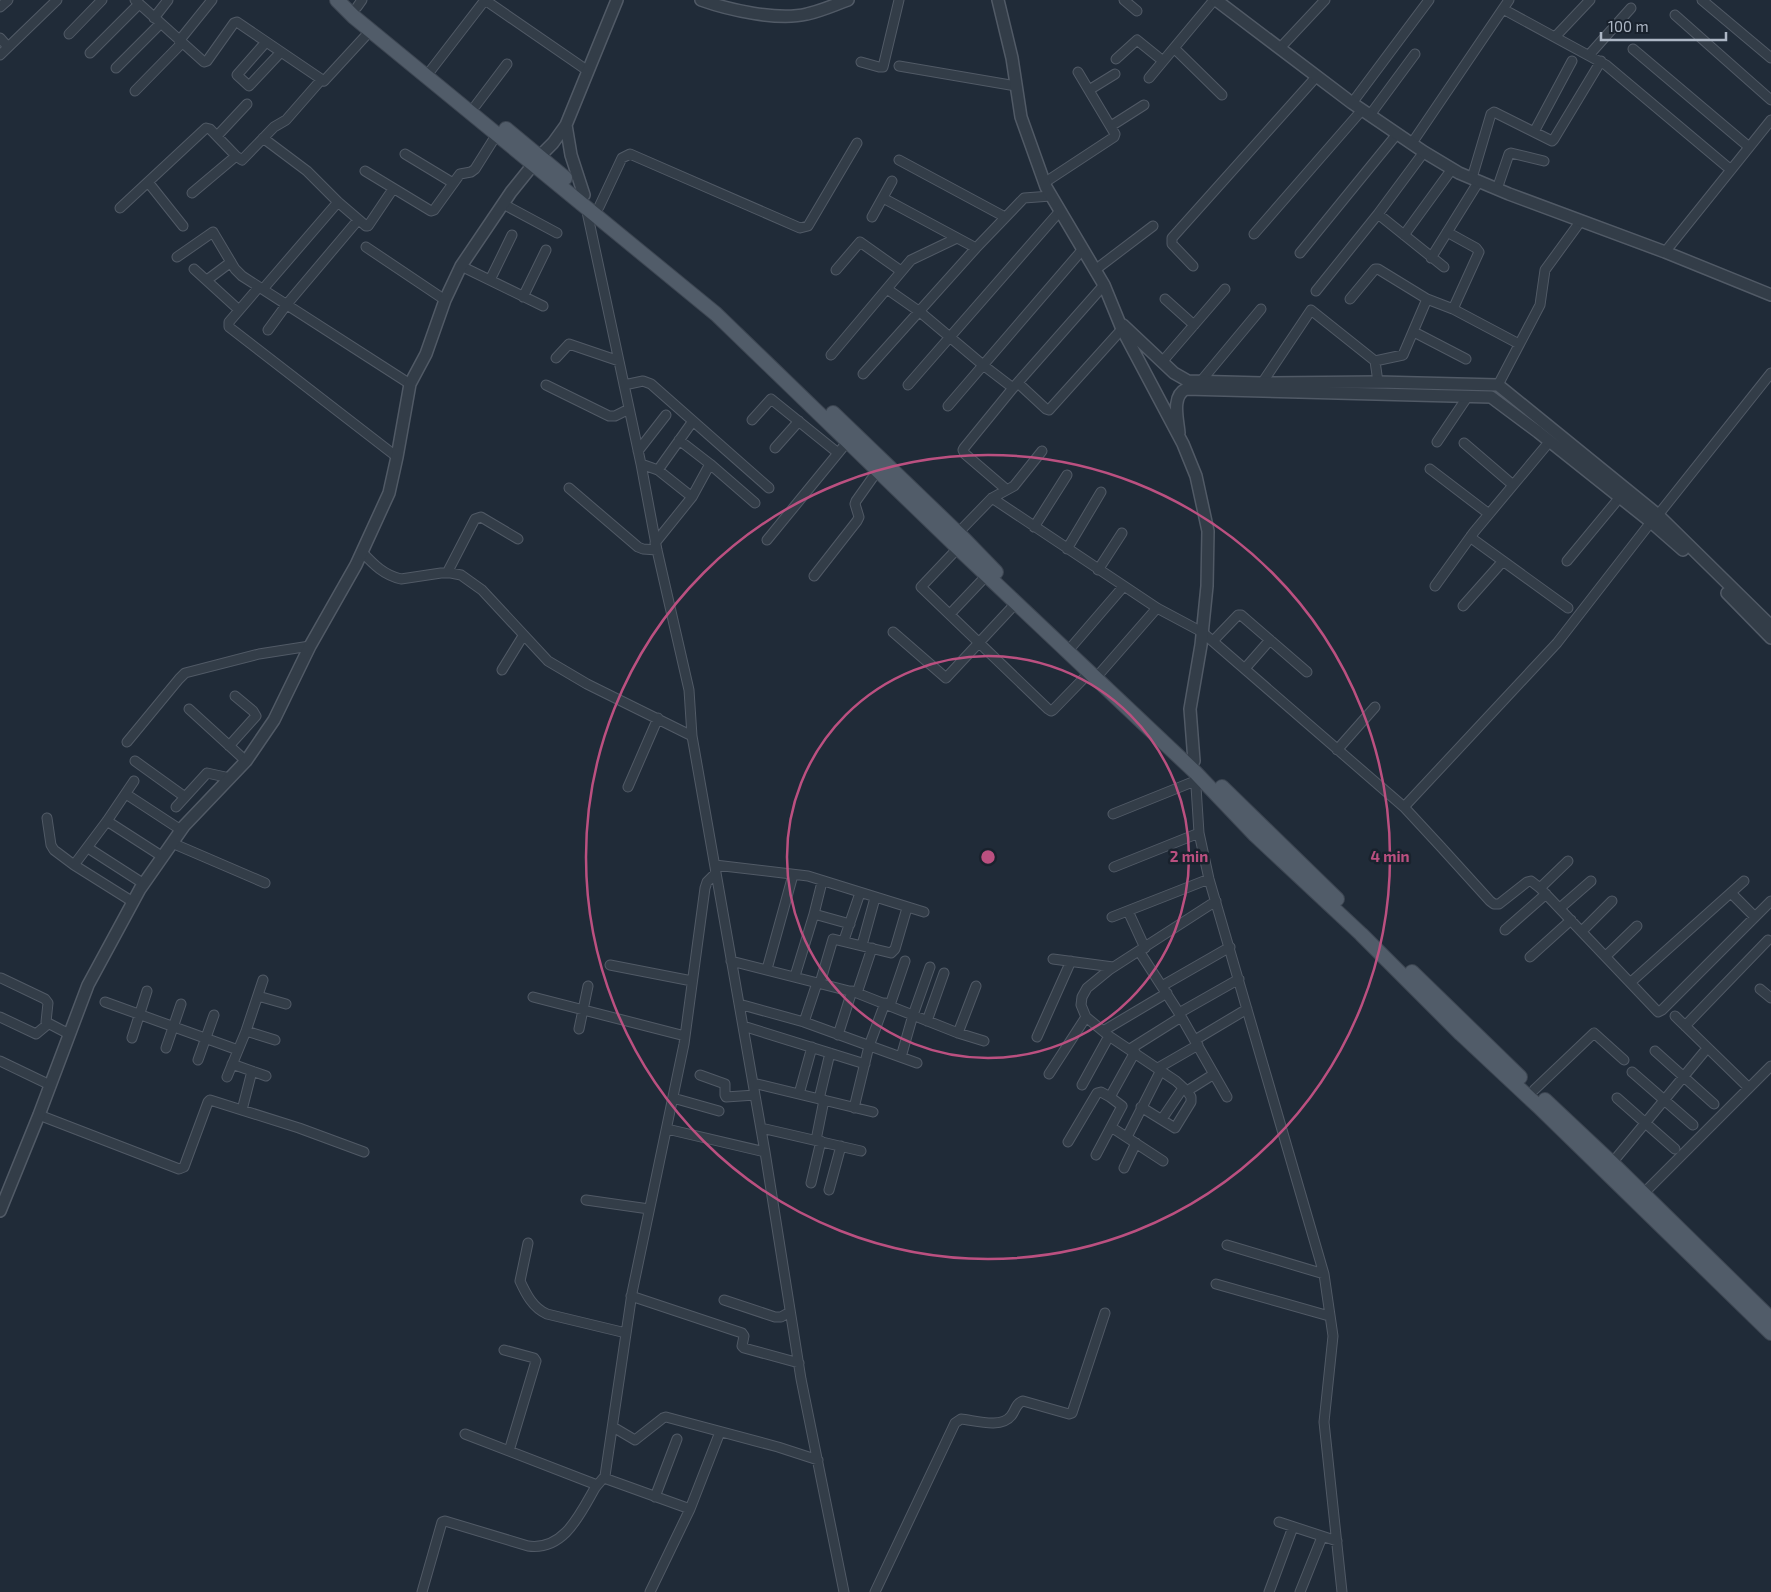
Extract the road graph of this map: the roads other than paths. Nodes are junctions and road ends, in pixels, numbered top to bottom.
1 (8, 0) edge
2 (57, 0) edge
3 (102, 0) edge
4 (168, 0) edge
5 (212, 0) edge
6 (336, 0) edge
7 (485, 0) edge
8 (701, 0) edge
9 (848, 0) edge
10 (899, 0) edge
11 (998, 0) edge
12 (1124, 0) edge
13 (1325, 0) edge
14 (1429, 0) edge
15 (1509, 0) edge
16 (1590, 0) edge
17 (1702, 0) edge
18 (614, 1) edge
19 (1219, 1) edge
20 (137, 2) edge
21 (356, 2) edge
22 (0, 8) edge
23 (1631, 8) dead end
24 (1503, 10) junction
25 (1137, 11) dead end
26 (1674, 15) dead end
27 (157, 21) junction
28 (371, 30) junction
29 (69, 34) dead end
30 (1555, 37) junction
31 (0, 38) edge
32 (181, 42) junction
33 (266, 42) junction
34 (8, 47) junction
35 (1174, 48) junction
36 (1280, 48) junction
37 (1633, 49) dead end
38 (281, 52) junction
39 (90, 53) dead end
40 (1415, 54) dead end
41 (0, 55) edge
42 (1589, 55) junction
43 (1771, 58) edge
44 (1116, 59) dead end
45 (1572, 61) dead end
46 (1601, 61) junction
47 (861, 62) dead end
48 (1163, 62) junction
49 (507, 64) dead end
50 (899, 66) dead end
51 (116, 68) dead end
52 (431, 70) junction
53 (588, 71) junction
54 (1078, 72) dead end
55 (1115, 74) dead end
56 (1317, 76) junction
57 (1148, 78) dead end
58 (321, 80) junction
59 (1016, 86) junction
60 (1089, 90) junction
61 (135, 91) dead end
62 (1222, 95) dead end
63 (1771, 100) edge
64 (1352, 103) junction
65 (247, 104) dead end
66 (476, 105) junction
67 (1144, 105) dead end
68 (1366, 112) junction
69 (1771, 120) edge
70 (566, 124) junction
71 (1111, 126) junction
72 (1534, 132) junction
73 (497, 134) junction
74 (1397, 134) junction
75 (218, 135) junction
76 (263, 138) junction
77 (858, 143) dead end
78 (1412, 143) junction
79 (1750, 147) junction
80 (1424, 152) junction
81 (405, 154) dead end
82 (236, 156) junction
83 (537, 160) junction
84 (900, 160) dead end
85 (1544, 161) dead end
86 (1452, 169) junction
87 (1731, 170) junction
88 (365, 171) dead end
89 (892, 180) dead end
90 (1476, 180) junction
91 (148, 182) junction
92 (1044, 183) junction
93 (453, 184) junction
94 (393, 188) junction
95 (1496, 189) junction
96 (192, 193) dead end
97 (584, 195) junction
98 (1051, 196) junction
99 (883, 198) junction
100 (338, 202) junction
101 (503, 204) junction
102 (120, 208) dead end
103 (593, 208) junction
104 (1060, 211) junction
105 (1378, 214) junction
106 (872, 217) dead end
107 (1005, 218) junction
108 (358, 220) junction
109 (1580, 222) junction
110 (183, 226) dead end
111 (1153, 226) dead end
112 (1447, 232) junction
113 (557, 233) dead end
114 (1254, 234) dead end
115 (512, 235) dead end
116 (1404, 235) junction
117 (957, 238) junction
118 (366, 247) dead end
119 (976, 248) junction
120 (1083, 249) junction
121 (546, 250) dead end
122 (1665, 252) junction
123 (1300, 253) dead end
124 (177, 257) dead end
125 (1431, 258) junction
126 (231, 262) junction
127 (461, 266) junction
128 (1193, 266) dead end
129 (1444, 267) dead end
130 (194, 269) dead end
131 (836, 270) dead end
132 (1095, 270) junction
133 (901, 271) junction
134 (207, 280) junction
135 (490, 280) junction
136 (1104, 285) junction
137 (261, 288) junction
138 (887, 289) junction
139 (1225, 289) dead end
140 (1316, 290) dead end
141 (1771, 295) edge
142 (524, 296) junction
143 (1165, 299) dead end
144 (1350, 299) dead end
145 (1427, 299) junction
146 (445, 300) junction
147 (287, 304) junction
148 (543, 306) dead end
149 (1261, 309) dead end
150 (1453, 309) junction
151 (240, 310) junction
152 (920, 312) junction
153 (1194, 324) junction
154 (1120, 325) junction
155 (268, 330) dead end
156 (1414, 332) junction
157 (949, 337) junction
158 (1519, 344) junction
159 (831, 355) dead end
160 (556, 358) dead end
161 (1466, 359) dead end
162 (1375, 361) junction
163 (619, 362) junction
164 (1162, 362) junction
165 (983, 365) junction
166 (1771, 372) edge
167 (863, 374) dead end
168 (1201, 381) junction
169 (1378, 382) junction
170 (1262, 383) junction
171 (410, 384) junction
172 (908, 384) dead end
173 (546, 385) dead end
174 (624, 385) junction
175 (1498, 385) junction
176 (1016, 386) junction
177 (1468, 396) junction
178 (948, 406) dead end
179 (629, 409) junction
180 (666, 415) dead end
181 (752, 420) dead end
182 (693, 421) junction
183 (799, 421) junction
184 (1179, 437) junction
185 (679, 440) junction
186 (848, 441) junction
187 (1550, 441) junction
188 (1437, 442) dead end
189 (1464, 443) dead end
190 (775, 448) dead end
191 (638, 451) junction
192 (1042, 451) dead end
193 (838, 453) junction
194 (397, 457) junction
195 (641, 464) junction
196 (710, 464) junction
197 (1430, 469) dead end
198 (658, 470) junction
199 (878, 470) junction
200 (1067, 475) dead end
201 (1513, 485) junction
202 (570, 488) dead end
203 (769, 488) dead end
204 (1007, 490) junction
205 (1101, 492) dead end
206 (692, 497) junction
207 (1620, 497) junction
208 (992, 498) junction
209 (755, 503) dead end
210 (1488, 514) junction
211 (1655, 518) junction
212 (1034, 527) junction
213 (958, 533) junction
214 (1122, 533) dead end
215 (1471, 536) junction
216 (518, 539) dead end
217 (767, 540) dead end
218 (656, 547) junction
219 (958, 548) junction
220 (1067, 549) junction
221 (362, 552) junction
222 (1503, 561) junction
223 (1567, 562) dead end
224 (1098, 570) junction
225 (448, 573) junction
226 (987, 575) junction
227 (814, 576) dead end
228 (1435, 586) dead end
229 (1124, 587) junction
230 (1016, 603) junction
231 (1463, 606) dead end
232 (1157, 608) junction
233 (1568, 608) dead end
234 (950, 614) junction
235 (1771, 626) edge
236 (893, 632) dead end
237 (1202, 632) junction
238 (523, 636) junction
239 (1771, 638) edge
240 (1270, 640) junction
241 (1213, 641) junction
242 (980, 643) junction
243 (1073, 645) junction
244 (310, 646) junction
245 (1248, 665) dead end
246 (502, 670) dead end
247 (1095, 672) junction
248 (1307, 672) dead end
249 (235, 696) dead end
250 (1375, 707) dead end
251 (189, 709) dead end
252 (658, 718) junction
253 (692, 736) junction
254 (127, 742) dead end
255 (230, 746) junction
256 (1337, 750) junction
257 (135, 761) dead end
258 (246, 761) junction
259 (1195, 771) junction
260 (230, 778) junction
261 (134, 780) dead end
262 (628, 787) dead end
263 (126, 794) junction
264 (185, 798) junction
265 (176, 807) dead end
266 (1404, 808) junction
267 (1113, 814) dead end
268 (47, 818) dead end
269 (107, 821) junction
270 (181, 830) junction
271 (1200, 833) junction
272 (172, 843) junction
273 (88, 848) junction
274 (163, 857) junction
275 (1568, 861) dead end
276 (74, 865) junction
277 (1114, 868) dead end
278 (715, 869) junction
279 (793, 875) junction
280 (1209, 879) junction
281 (1591, 881) dead end
282 (1744, 881) dead end
283 (822, 882) junction
284 (144, 884) junction
285 (265, 884) dead end
286 (1543, 891) junction
287 (1730, 893) junction
288 (860, 894) junction
289 (875, 898) junction
290 (1216, 901) junction
291 (1612, 901) dead end
292 (133, 902) junction
293 (1771, 902) edge
294 (907, 908) junction
295 (1560, 908) junction
296 (1128, 911) junction
297 (924, 912) dead end
298 (814, 914) junction
299 (1755, 917) junction
300 (1112, 918) dead end
301 (1571, 920) junction
302 (1356, 923) junction
303 (850, 924) junction
304 (1637, 926) dead end
305 (1505, 930) dead end
306 (1582, 931) junction
307 (844, 940) junction
308 (1768, 940) dead end
309 (862, 946) junction
310 (1230, 947) junction
311 (872, 948) junction
312 (1142, 949) junction
313 (1606, 956) junction
314 (1530, 957) dead end
315 (1053, 959) dead end
316 (905, 960) dead end
317 (732, 961) junction
318 (1071, 961) junction
319 (610, 965) dead end
320 (930, 967) dead end
321 (1113, 967) junction
322 (768, 970) junction
323 (944, 973) dead end
324 (795, 976) junction
325 (1, 978) dead end
326 (1239, 979) junction
327 (263, 980) dead end
328 (692, 981) junction
329 (1631, 982) junction
330 (819, 983) junction
331 (588, 986) dead end
332 (976, 986) dead end
333 (1165, 989) junction
334 (1760, 989) dead end
335 (147, 991) dead end
336 (854, 992) junction
337 (258, 996) junction
338 (533, 997) dead end
339 (1771, 998) edge
340 (105, 1002) dead end
341 (181, 1004) dead end
342 (286, 1004) dead end
343 (740, 1004) junction
344 (887, 1004) junction
345 (1247, 1009) junction
346 (584, 1010) junction
347 (140, 1014) junction
348 (214, 1015) dead end
349 (913, 1015) junction
350 (1180, 1015) junction
351 (1675, 1016) dead end
352 (0, 1017) edge
353 (1086, 1017) junction
354 (927, 1020) junction
355 (804, 1022) junction
356 (48, 1024) junction
357 (743, 1026) junction
358 (1685, 1026) junction
359 (173, 1027) junction
360 (579, 1029) dead end
361 (246, 1031) junction
362 (958, 1033) junction
363 (1106, 1033) junction
364 (69, 1034) junction
365 (838, 1035) junction
366 (685, 1036) junction
367 (1037, 1037) dead end
368 (132, 1038) dead end
369 (206, 1039) junction
370 (275, 1040) dead end
371 (984, 1041) dead end
372 (1196, 1043) junction
373 (869, 1046) junction
374 (812, 1047) junction
375 (166, 1048) dead end
376 (238, 1050) junction
377 (1133, 1050) junction
378 (1655, 1051) dead end
379 (1704, 1052) dead end
380 (830, 1053) junction
381 (900, 1057) junction
382 (198, 1060) dead end
383 (1624, 1060) dead end
384 (0, 1061) edge
385 (918, 1063) dead end
386 (232, 1064) junction
387 (865, 1064) junction
388 (1771, 1066) edge
389 (1160, 1069) junction
390 (252, 1071) junction
391 (1632, 1072) dead end
392 (1049, 1074) dead end
393 (1214, 1074) junction
394 (700, 1075) dead end
395 (266, 1076) dead end
396 (1684, 1076) junction
397 (227, 1077) dead end
398 (753, 1083) junction
399 (50, 1085) junction
400 (1082, 1085) dead end
401 (1749, 1088) junction
402 (1185, 1090) junction
403 (1534, 1090) junction
404 (799, 1094) junction
405 (755, 1095) junction
406 (1110, 1097) junction
407 (1227, 1097) dead end
408 (673, 1098) junction
409 (1617, 1098) dead end
410 (821, 1100) junction
411 (1664, 1100) junction
412 (1714, 1104) dead end
413 (1142, 1107) junction
414 (854, 1108) junction
415 (242, 1110) junction
416 (719, 1111) dead end
417 (874, 1112) dead end
418 (39, 1115) junction
419 (1162, 1119) junction
420 (1645, 1123) junction
421 (1693, 1125) dead end
422 (1111, 1127) junction
423 (761, 1128) junction
424 (667, 1129) junction
425 (1127, 1137) junction
426 (818, 1141) junction
427 (1068, 1142) dead end
428 (1136, 1144) junction
429 (841, 1146) junction
430 (1675, 1149) dead end
431 (861, 1151) dead end
432 (364, 1152) dead end
433 (765, 1152) junction
434 (1096, 1155) dead end
435 (1163, 1160) dead end
436 (1612, 1163) junction
437 (1124, 1168) dead end
438 (811, 1183) dead end
439 (830, 1190) dead end
440 (1643, 1194) junction
441 (586, 1200) dead end
442 (649, 1209) junction
443 (0, 1211) edge
444 (528, 1243) dead end
445 (1227, 1245) dead end
446 (1324, 1274) junction
447 (1216, 1284) dead end
448 (632, 1296) junction
449 (724, 1300) dead end
450 (790, 1312) junction
451 (1105, 1313) dead end
452 (1770, 1315) edge
453 (1329, 1316) junction
454 (626, 1333) junction
455 (1771, 1333) edge
456 (504, 1350) dead end
457 (799, 1363) junction
458 (613, 1427) junction
459 (720, 1432) junction
460 (465, 1434) dead end
461 (677, 1439) dead end
462 (509, 1451) junction
463 (818, 1460) junction
464 (600, 1482) junction
465 (656, 1497) junction
466 (690, 1510) junction
467 (1279, 1522) dead end
468 (1292, 1527) junction
469 (1322, 1536) junction
470 (1337, 1542) junction
471 (422, 1592) edge
472 (650, 1592) edge
473 (844, 1592) edge
474 (875, 1592) edge
475 (1269, 1592) edge
476 (1300, 1592) edge
477 (1342, 1592) edge

1 - 22 street
2 - 34 street
3 - 29 street
4 - 27 street
5 - 32 street
6 - 28 main road
7 - 52 street
7 - 53 street
8 - 9 street
10 - 47 street
11 - 59 street
12 - 25 street
13 - 36 street
14 - 64 street
15 - 24 street
16 - 30 street
17 - 43 street
18 - 53 street
19 - 35 street
19 - 36 street
20 - 27 street
20 - 39 street
21 - 52 main road
23 - 42 street
24 - 30 street
24 - 78 street
26 - 63 street
27 - 32 street
27 - 51 street
28 - 58 street
28 - 73 main road
30 - 42 street
31 - 34 street
32 - 33 street
32 - 61 street
33 - 38 street
33 - 38 street
34 - 41 street
35 - 48 street
35 - 62 street
36 - 56 street
37 - 79 street
38 - 58 street
40 - 68 street
42 - 46 street
44 - 48 street
45 - 72 street
46 - 72 street
46 - 87 street
48 - 57 street
49 - 66 street
50 - 59 street
52 - 66 main road
53 - 70 street
54 - 60 street
55 - 60 street
56 - 64 street
56 - 128 street
58 - 76 street
59 - 92 street
60 - 71 street
64 - 68 street
65 - 75 street
66 - 83 main road
67 - 71 street
68 - 74 street
68 - 114 street
69 - 79 street
70 - 83 street
70 - 97 street
71 - 92 street
72 - 90 street
73 - 83 main road
73 - 93 street
74 - 78 street
74 - 123 street
75 - 82 street
75 - 91 street
76 - 82 street
76 - 100 street
77 - 103 street
78 - 80 street
79 - 87 street
80 - 86 street
80 - 105 street
81 - 93 street
82 - 96 street
83 - 97 main road
83 - 101 street
83 - 103 main road
84 - 107 street
85 - 95 street
86 - 90 street
86 - 116 street
87 - 122 street
88 - 94 street
89 - 99 street
90 - 95 street
90 - 112 street
91 - 102 street
91 - 110 street
92 - 98 street
93 - 94 street
94 - 108 street
95 - 109 street
97 - 103 main road
98 - 104 street
98 - 107 street
99 - 106 street
99 - 117 street
100 - 108 street
100 - 137 street
101 - 113 street
101 - 127 street
103 - 163 street
103 - 186 main road
103 - 213 main road
104 - 120 street
104 - 157 street
105 - 116 street
105 - 140 street
107 - 119 street
108 - 147 street
109 - 122 street
109 - 158 street
111 - 132 street
112 - 125 street
112 - 150 street
115 - 135 street
116 - 125 street
117 - 119 street
117 - 133 street
118 - 146 street
119 - 152 street
120 - 132 street
120 - 165 street
121 - 142 street
122 - 141 street
124 - 126 street
125 - 129 street
126 - 134 street
126 - 137 street
127 - 135 street
127 - 146 street
130 - 134 street
131 - 133 street
132 - 136 street
133 - 138 street
134 - 151 street
135 - 142 street
136 - 154 street
136 - 176 street
137 - 147 street
137 - 151 street
138 - 152 street
138 - 159 street
139 - 153 street
142 - 148 street
143 - 153 street
144 - 145 street
145 - 150 street
145 - 156 street
146 - 171 street
147 - 155 street
147 - 171 street
149 - 168 street
150 - 158 street
151 - 194 street
152 - 157 street
152 - 167 street
153 - 164 street
154 - 164 street
154 - 176 street
154 - 184 street
156 - 161 street
156 - 162 street
157 - 165 street
157 - 172 street
158 - 175 street
160 - 163 street
162 - 169 street
162 - 170 street
163 - 174 street
164 - 168 street
165 - 176 street
165 - 178 street
166 - 211 street
168 - 170 street
169 - 170 street
169 - 175 street
171 - 194 street
173 - 179 street
174 - 179 street
174 - 182 street
175 - 211 street
176 - 204 street
177 - 184 street
177 - 187 street
177 - 188 street
179 - 191 street
180 - 191 street
181 - 183 street
182 - 185 street
182 - 203 street
183 - 190 street
183 - 193 street
184 - 237 street
185 - 196 street
185 - 198 street
186 - 193 street
186 - 199 main road
187 - 201 street
187 - 207 street
189 - 201 street
191 - 195 street
192 - 204 street
193 - 217 street
194 - 221 street
195 - 198 street
195 - 218 street
196 - 206 street
196 - 209 street
197 - 210 street
198 - 206 street
199 - 219 main road
199 - 227 street
200 - 212 street
201 - 210 street
202 - 218 street
204 - 208 street
205 - 220 street
206 - 218 street
207 - 211 street
207 - 223 street
208 - 212 street
208 - 213 street
210 - 215 street
211 - 235 street
211 - 239 street
211 - 266 street
212 - 220 street
213 - 243 main road
214 - 224 street
215 - 222 street
215 - 228 street
216 - 225 street
218 - 253 street
219 - 226 main road
219 - 234 street
220 - 224 street
221 - 225 street
221 - 244 street
222 - 231 street
222 - 233 street
224 - 229 street
225 - 238 street
226 - 230 main road
226 - 234 street
229 - 232 street
229 - 243 street
230 - 242 street
230 - 247 main road
232 - 237 street
232 - 247 street
234 - 242 street
236 - 242 street
237 - 241 street
237 - 259 street
238 - 246 street
238 - 252 street
240 - 241 street
240 - 245 street
240 - 248 street
241 - 256 street
242 - 247 street
243 - 247 main road
244 - 254 street
244 - 258 street
247 - 259 main road
249 - 255 street
250 - 256 street
251 - 255 street
252 - 253 street
252 - 262 street
253 - 278 street
255 - 258 street
256 - 266 street
257 - 264 street
258 - 260 street
259 - 267 street
259 - 271 street
259 - 302 main road
260 - 264 street
260 - 270 street
261 - 263 street
263 - 269 street
263 - 270 street
264 - 265 street
266 - 286 street
268 - 276 street
269 - 273 street
269 - 274 street
270 - 272 street
271 - 277 street
271 - 280 street
272 - 274 street
272 - 285 street
273 - 276 street
273 - 284 street
274 - 284 street
275 - 286 street
276 - 292 street
278 - 279 street
278 - 317 street
278 - 328 street
279 - 283 street
279 - 322 street
280 - 290 street
280 - 296 street
281 - 295 street
282 - 287 street
283 - 288 street
283 - 298 street
284 - 292 street
286 - 295 street
286 - 305 street
287 - 299 street
287 - 329 street
288 - 289 street
288 - 303 street
289 - 294 street
289 - 309 street
290 - 310 street
290 - 312 street
291 - 306 street
292 - 364 street
293 - 299 street
294 - 297 street
294 - 311 street
295 - 301 street
296 - 300 street
296 - 312 street
298 - 303 street
298 - 324 street
299 - 329 street
301 - 306 street
301 - 314 street
302 - 403 main road
302 - 455 main road
303 - 307 street
304 - 313 street
306 - 313 street
307 - 309 street
307 - 330 street
308 - 358 street
309 - 311 street
310 - 326 street
310 - 333 street
311 - 336 street
312 - 321 street
312 - 333 street
313 - 329 street
315 - 318 street
316 - 344 street
317 - 322 street
317 - 343 street
318 - 321 street
318 - 367 street
319 - 328 street
320 - 349 street
321 - 353 street
322 - 324 street
323 - 354 street
324 - 330 street
325 - 356 street
326 - 345 street
326 - 350 street
327 - 337 street
328 - 366 street
330 - 336 street
330 - 355 street
331 - 346 street
332 - 362 street
333 - 350 street
333 - 363 street
334 - 339 street
335 - 347 street
336 - 344 street
336 - 365 street
337 - 342 street
337 - 361 street
338 - 346 street
340 - 347 street
341 - 359 street
343 - 355 street
343 - 357 street
344 - 349 street
344 - 373 street
345 - 372 street
345 - 446 street
346 - 360 street
346 - 366 street
347 - 359 street
347 - 368 street
348 - 369 street
349 - 354 street
349 - 381 street
350 - 372 street
350 - 377 street
351 - 358 street
352 - 356 street
353 - 363 street
353 - 392 street
354 - 362 street
355 - 365 street
356 - 364 street
357 - 374 street
357 - 398 street
358 - 401 street
359 - 369 street
359 - 375 street
361 - 370 street
361 - 376 street
362 - 371 street
363 - 377 street
363 - 400 street
364 - 399 street
365 - 373 street
366 - 408 street
369 - 376 street
369 - 382 street
372 - 389 street
372 - 393 street
373 - 381 street
373 - 387 street
374 - 380 street
374 - 404 street
376 - 386 street
377 - 389 street
377 - 406 street
378 - 396 street
379 - 396 street
380 - 387 street
380 - 410 street
381 - 385 street
383 - 403 street
384 - 399 street
386 - 390 street
386 - 397 street
387 - 414 street
388 - 401 street
389 - 402 street
389 - 413 street
390 - 395 street
390 - 415 street
391 - 411 street
393 - 402 street
393 - 407 street
394 - 405 street
396 - 411 street
396 - 412 street
398 - 404 street
398 - 405 street
399 - 418 street
401 - 440 street
402 - 419 street
402 - 419 street
403 - 436 main road
404 - 410 street
405 - 423 street
406 - 422 street
406 - 427 street
408 - 416 street
408 - 424 street
409 - 420 street
410 - 414 street
410 - 426 street
411 - 420 street
411 - 421 street
413 - 419 street
413 - 425 street
414 - 417 street
415 - 418 street
415 - 432 street
418 - 443 street
420 - 430 street
420 - 436 street
422 - 425 street
422 - 434 street
423 - 426 street
423 - 433 street
424 - 433 street
424 - 442 street
425 - 428 street
426 - 429 street
426 - 438 street
428 - 435 street
428 - 437 street
429 - 431 street
429 - 439 street
433 - 450 street
436 - 440 main road
440 - 452 main road
441 - 442 street
442 - 448 street
444 - 454 street
445 - 446 street
446 - 453 street
447 - 453 street
448 - 454 street
448 - 457 street
449 - 450 street
450 - 457 street
451 - 474 street
453 - 470 street
454 - 458 street
456 - 462 street
457 - 463 street
458 - 459 street
458 - 464 street
459 - 463 street
459 - 466 street
460 - 462 street
461 - 465 street
462 - 464 street
463 - 473 street
464 - 465 street
464 - 471 street
465 - 466 street
466 - 472 street
467 - 468 street
468 - 469 street
468 - 475 street
469 - 470 street
469 - 476 street
470 - 477 street

